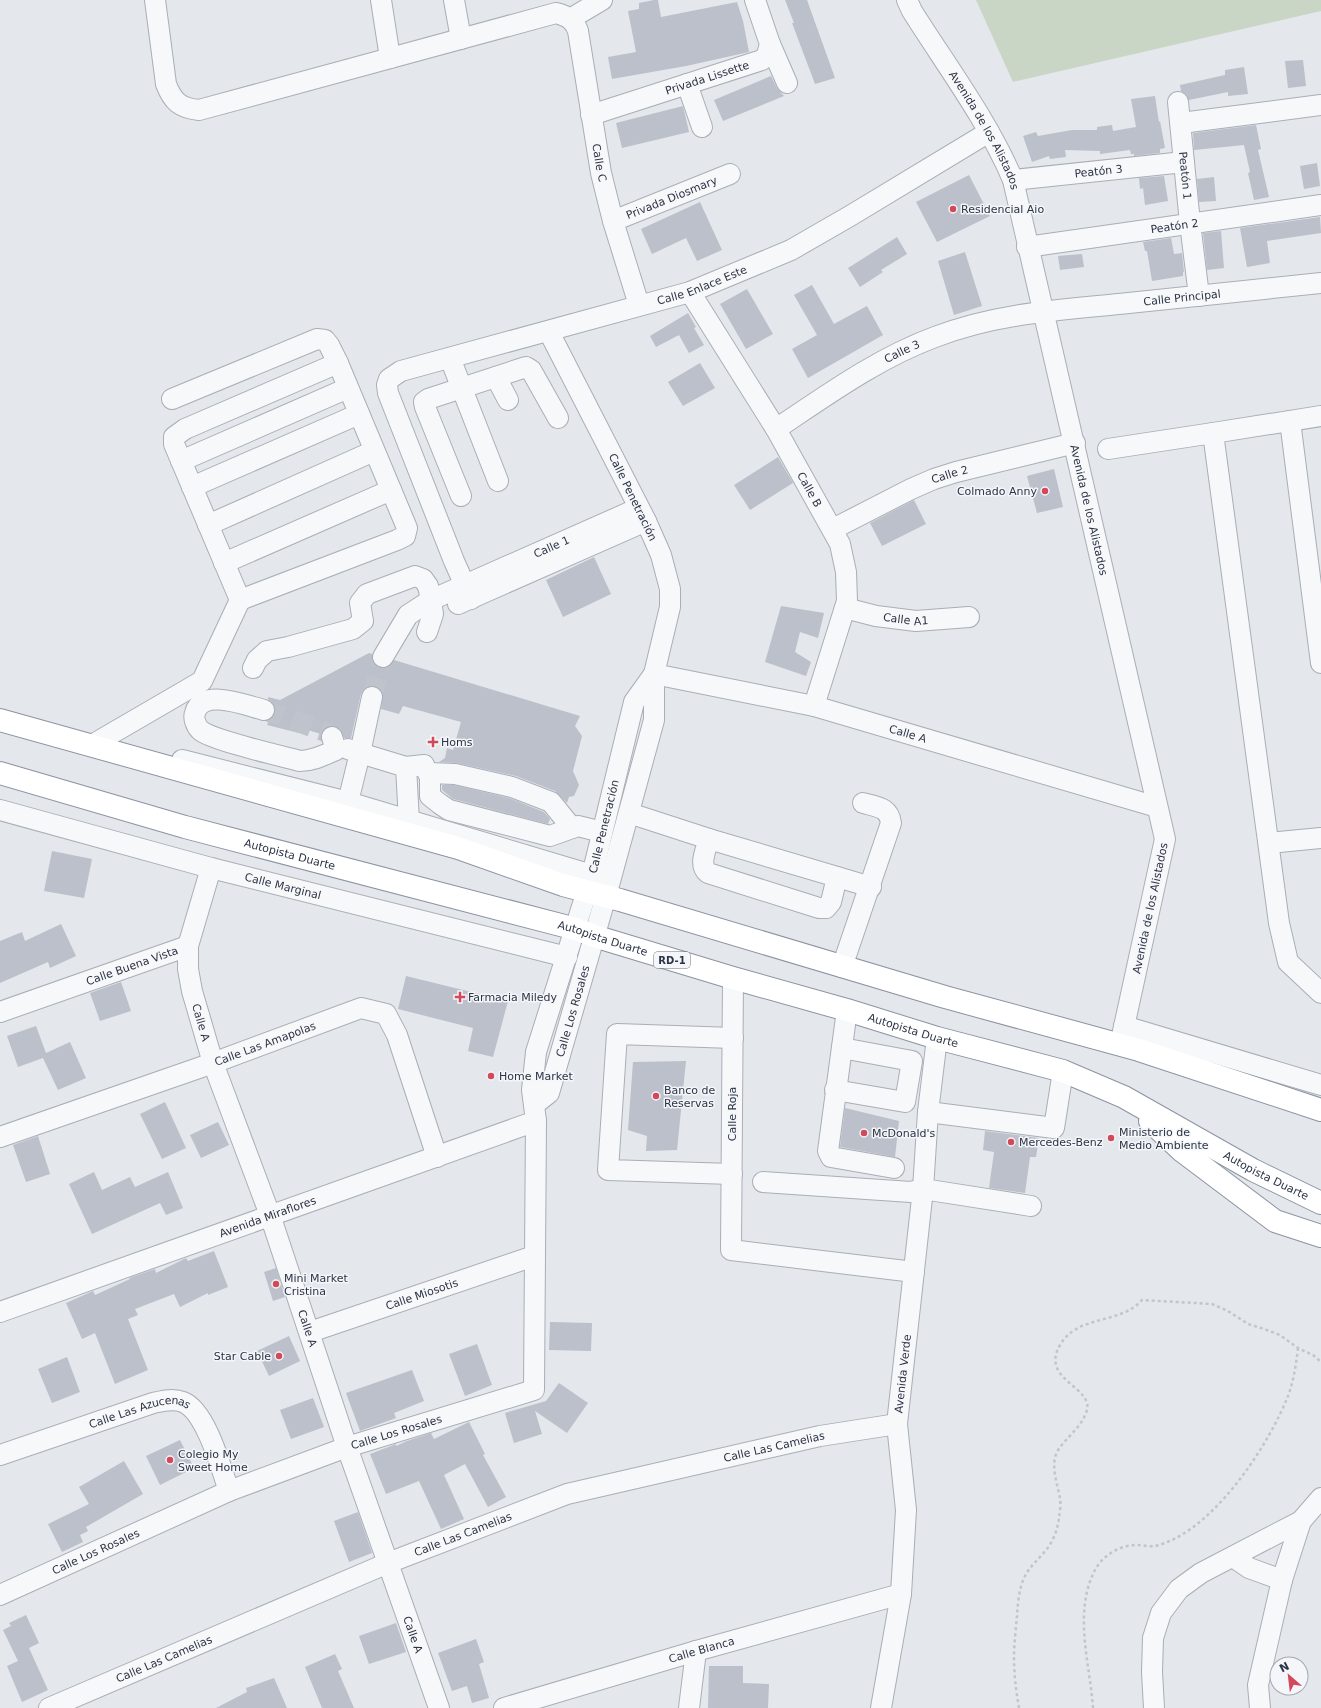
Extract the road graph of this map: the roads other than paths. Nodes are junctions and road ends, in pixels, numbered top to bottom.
1 (155, 0) edge
2 (381, 0) edge
3 (454, 0) edge
4 (602, 0) edge
5 (755, 0) edge
6 (907, 0) edge
7 (570, 18) junction
8 (461, 39) junction
9 (770, 44) junction
10 (390, 58) junction
11 (787, 83) dead end
12 (687, 84) junction
13 (1178, 102) dead end
14 (1321, 105) edge
15 (591, 115) junction
16 (1181, 123) junction
17 (702, 127) dead end
18 (989, 132) junction
19 (1184, 162) junction
20 (730, 174) dead end
21 (1013, 180) junction
22 (1321, 204) edge
23 (612, 221) junction
24 (1190, 223) junction
25 (1027, 247) junction
26 (1321, 283) edge
27 (690, 292) junction
28 (1199, 296) junction
29 (638, 305) junction
30 (1043, 312) junction
31 (548, 332) junction
32 (450, 358) junction
33 (338, 363) junction
34 (496, 377) junction
35 (462, 387) junction
36 (348, 388) junction
37 (172, 399) dead end
38 (508, 400) dead end
39 (359, 414) junction
40 (1321, 416) edge
41 (558, 418) dead end
42 (1290, 421) junction
43 (776, 429) junction
44 (1213, 433) junction
45 (1075, 443) junction
46 (1108, 449) dead end
47 (374, 451) junction
48 (181, 461) junction
49 (498, 481) dead end
50 (192, 487) junction
51 (391, 490) junction
52 (461, 496) dead end
53 (643, 515) junction
54 (208, 525) junction
55 (833, 529) junction
56 (224, 563) junction
57 (468, 593) junction
58 (240, 600) junction
59 (844, 608) junction
60 (430, 615) junction
61 (969, 617) dead end
62 (383, 657) tunnel mouth
63 (1321, 663) edge
64 (253, 668) dead end
65 (654, 674) junction
66 (372, 697) tunnel mouth
67 (814, 706) junction
68 (264, 710) tunnel mouth
69 (0, 720) edge
70 (92, 745) junction
71 (360, 753) junction
72 (123, 754) junction
73 (406, 767) junction
74 (0, 773) edge
75 (428, 773) junction
76 (348, 802) junction
77 (863, 803) dead end
78 (1157, 807) junction
79 (0, 810) edge
80 (628, 813) junction
81 (409, 821) junction
82 (572, 828) junction
83 (602, 832) junction
84 (1321, 838) edge
85 (709, 839) junction
86 (1269, 843) junction
87 (211, 868) junction
88 (838, 877) junction
89 (871, 886) junction
90 (595, 887) junction
91 (585, 932) junction
92 (188, 946) junction
93 (567, 957) junction
94 (842, 967) junction
95 (733, 978) junction
96 (1321, 993) edge
97 (847, 1010) junction
98 (0, 1012) edge
99 (1122, 1036) junction
100 (732, 1038) junction
101 (937, 1038) junction
102 (842, 1048) junction
103 (213, 1063) junction
104 (1063, 1072) junction
105 (1321, 1085) edge
106 (835, 1090) junction
107 (1124, 1097) junction
108 (1321, 1110) edge
109 (928, 1112) junction
110 (535, 1113) junction
111 (0, 1137) edge
112 (437, 1157) junction
113 (894, 1168) dead end
114 (732, 1174) junction
115 (763, 1182) dead end
116 (923, 1189) junction
117 (1321, 1203) edge
118 (1031, 1206) dead end
119 (270, 1215) junction
120 (1321, 1236) edge
121 (534, 1256) junction
122 (914, 1272) junction
123 (0, 1312) edge
124 (310, 1332) junction
125 (897, 1424) junction
126 (347, 1447) junction
127 (0, 1455) edge
128 (230, 1491) junction
129 (1321, 1498) edge
130 (1301, 1521) junction
131 (1233, 1557) junction
132 (388, 1563) junction
133 (1282, 1580) junction
134 (901, 1594) junction
135 (0, 1595) edge
136 (696, 1651) junction
137 (50, 1708) edge
138 (439, 1708) edge
139 (504, 1708) edge
140 (689, 1708) edge
141 (881, 1708) edge
142 (1154, 1708) edge
143 (1260, 1708) edge

1 - 10 street
2 - 10 street
3 - 8 street
4 - 7 street
5 - 9 street
6 - 18 street, Avenida de los Alistados
7 - 8 street
7 - 15 street, Calle C
8 - 10 street
9 - 11 street
9 - 12 street, Privada Lissette
12 - 15 street, Privada Lissette
12 - 17 street
13 - 16 street, Peatón 1
14 - 16 street
15 - 23 street, Calle C
16 - 19 street, Peatón 1
18 - 21 street, Avenida de los Alistados
18 - 27 street, Calle Enlace Este
19 - 21 street, Peatón 3
19 - 24 street, Peatón 1
20 - 23 street, Privada Diosmary
21 - 25 street, Avenida de los Alistados
22 - 24 street, Peatón 2
23 - 29 street, Calle C
24 - 25 street, Peatón 2
24 - 28 street, Peatón 1
25 - 30 street, Avenida de los Alistados
26 - 28 street, Calle Principal
27 - 29 street, Calle Enlace Este
27 - 43 street, Calle B
28 - 30 street, Calle Principal
29 - 31 street, Calle Enlace Este
30 - 43 street, Calle 3
30 - 45 street, Avenida de los Alistados
31 - 32 street, Calle Enlace Este
31 - 53 street, Calle Penetración
32 - 35 street
32 - 57 street, Calle Enlace Este
33 - 36 street
33 - 37 street
33 - 48 street
34 - 35 street
34 - 38 street
34 - 41 street
35 - 49 street
35 - 52 street
36 - 39 street
36 - 48 street
39 - 47 street
39 - 50 street
40 - 42 street
42 - 44 street
42 - 63 street
43 - 55 street, Calle B
44 - 46 street
44 - 86 street
45 - 55 street, Calle 2
45 - 78 street, Avenida de los Alistados
47 - 51 street
47 - 54 street
48 - 50 street
50 - 54 street
51 - 56 street
51 - 58 street
53 - 57 street, Calle 1
53 - 65 street, Calle Penetración
54 - 56 street
55 - 59 street, Calle B
56 - 58 street
57 - 60 street, Calle 1
58 - 70 street
59 - 61 street, Calle A1
59 - 67 street, Calle B
60 - 62 street, Calle 1
60 - 64 street
65 - 67 street, Calle A
65 - 80 street, Calle Penetración
65 - 83 street, Calle Penetración
66 - 71 street
67 - 78 street, Calle A
68 - 71 street
69 - 70 highway
70 - 72 highway
71 - 73 street
71 - 76 street
72 - 76 street
72 - 90 highway
73 - 75 street
73 - 81 street
74 - 91 highway, Autopista Duarte / RD-1
75 - 82 street
75 - 82 street
76 - 81 street
77 - 89 street
78 - 99 street, Avenida de los Alistados
79 - 87 street, Calle Marginal
80 - 85 street
80 - 90 street, Calle Penetración
81 - 90 street
82 - 83 street
83 - 90 street, Calle Penetración
84 - 86 street
85 - 88 street
85 - 88 street
86 - 96 street
87 - 92 street, Calle Buena Vista
87 - 93 street, Calle Marginal
88 - 89 street
89 - 94 street
90 - 91 street
90 - 94 highway
91 - 93 street, Calle Los Rosales
91 - 95 highway, Autopista Duarte / RD-1
91 - 110 street, Calle Los Rosales
92 - 98 street, Calle Buena Vista
92 - 103 street, Calle A
93 - 110 street, Calle Los Rosales
94 - 99 highway
95 - 97 highway, Autopista Duarte / RD-1
95 - 100 street, Calle Roja
97 - 101 highway, Autopista Duarte / RD-1
97 - 102 street
99 - 105 street
99 - 108 highway
100 - 114 street, Calle Roja
100 - 114 street
101 - 104 highway, Autopista Duarte / RD-1
101 - 109 street, Avenida Verde
102 - 106 street
102 - 106 street
103 - 111 street, Calle Las Amapolas
103 - 112 street, Calle Las Amapolas
103 - 119 street, Calle A
104 - 107 highway, Autopista Duarte / RD-1
104 - 109 street
106 - 113 street
107 - 117 highway, Autopista Duarte / RD-1
107 - 120 highway
109 - 116 street, Avenida Verde
110 - 112 street, Avenida Miraflores
110 - 121 street, Calle Los Rosales
112 - 119 street, Avenida Miraflores
114 - 122 street, Calle Roja
115 - 116 street
116 - 118 street
116 - 122 street, Avenida Verde
119 - 123 street, Avenida Miraflores
119 - 124 street, Calle A
121 - 124 street, Calle Miosotis
121 - 126 street, Calle Los Rosales
122 - 125 street, Avenida Verde
124 - 126 street, Calle A
125 - 132 street, Calle Las Camelias
125 - 134 street, Avenida Verde
126 - 128 street, Calle Los Rosales
126 - 132 street, Calle A
127 - 128 street, Calle Las Azucenas
128 - 135 street, Calle Los Rosales
129 - 130 street
130 - 131 street
130 - 133 street
131 - 133 street
131 - 142 street
132 - 137 street, Calle Las Camelias
132 - 138 street, Calle A
133 - 143 street
134 - 136 street, Calle Blanca
134 - 141 street, Avenida Verde
136 - 139 street, Calle Blanca
136 - 140 street

